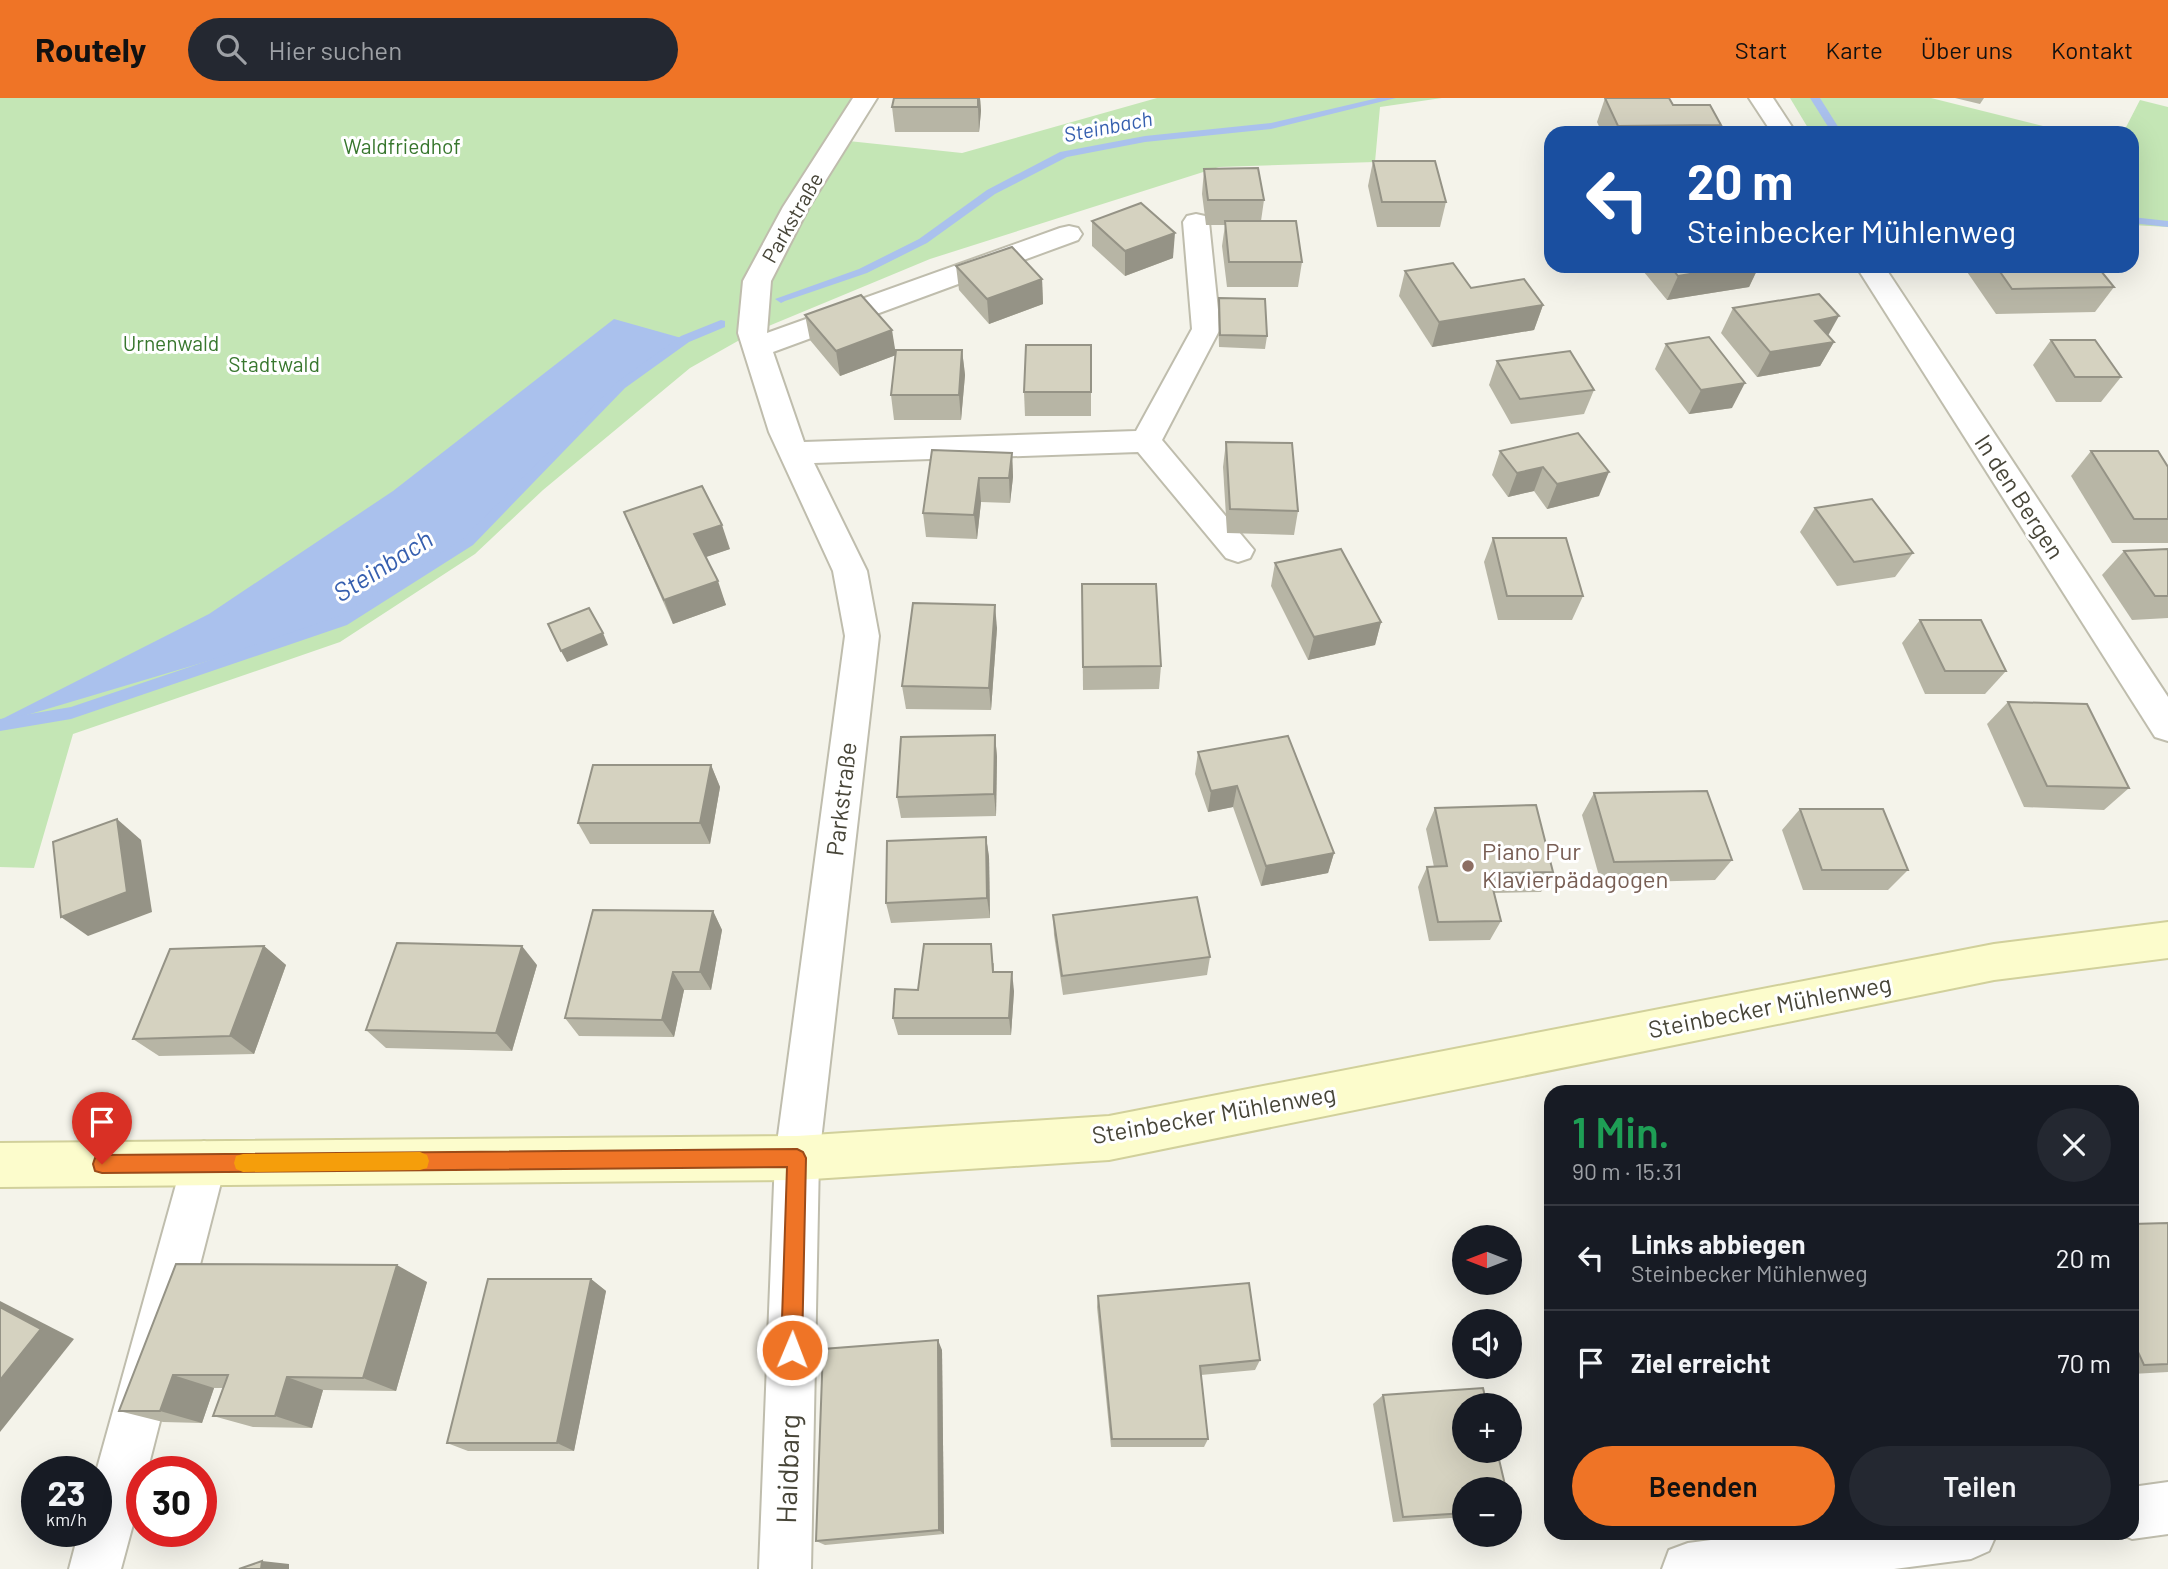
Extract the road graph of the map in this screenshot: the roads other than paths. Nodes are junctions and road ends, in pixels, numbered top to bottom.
1 (866, 98) edge
2 (1761, 98) edge
3 (1779, 126) edge
4 (1196, 222) dead end
5 (1069, 234) dead end
6 (1875, 273) edge
7 (757, 347) junction
8 (1146, 441) junction
9 (794, 453) junction
10 (1238, 550) dead end
11 (2168, 727) edge
12 (2168, 940) edge
13 (797, 1158) junction
14 (204, 1163) junction
15 (0, 1165) edge
16 (2168, 1508) edge
17 (2139, 1512) edge
18 (1916, 1540) edge
19 (95, 1569) edge
20 (785, 1569) edge
21 (1688, 1569) edge

1 - 7 street, Parkstraße
2 - 3 street
4 - 8 street
5 - 7 street
6 - 11 street, In den Bergen
7 - 9 street, Parkstraße
8 - 9 street
8 - 10 street
9 - 13 street, Parkstraße
12 - 13 street, Steinbecker Mühlenweg
13 - 14 street, Steinbecker Mühlenweg
13 - 20 street, Haidbarg
14 - 15 street, Steinbecker Mühlenweg
14 - 19 street
16 - 17 street
18 - 21 street

